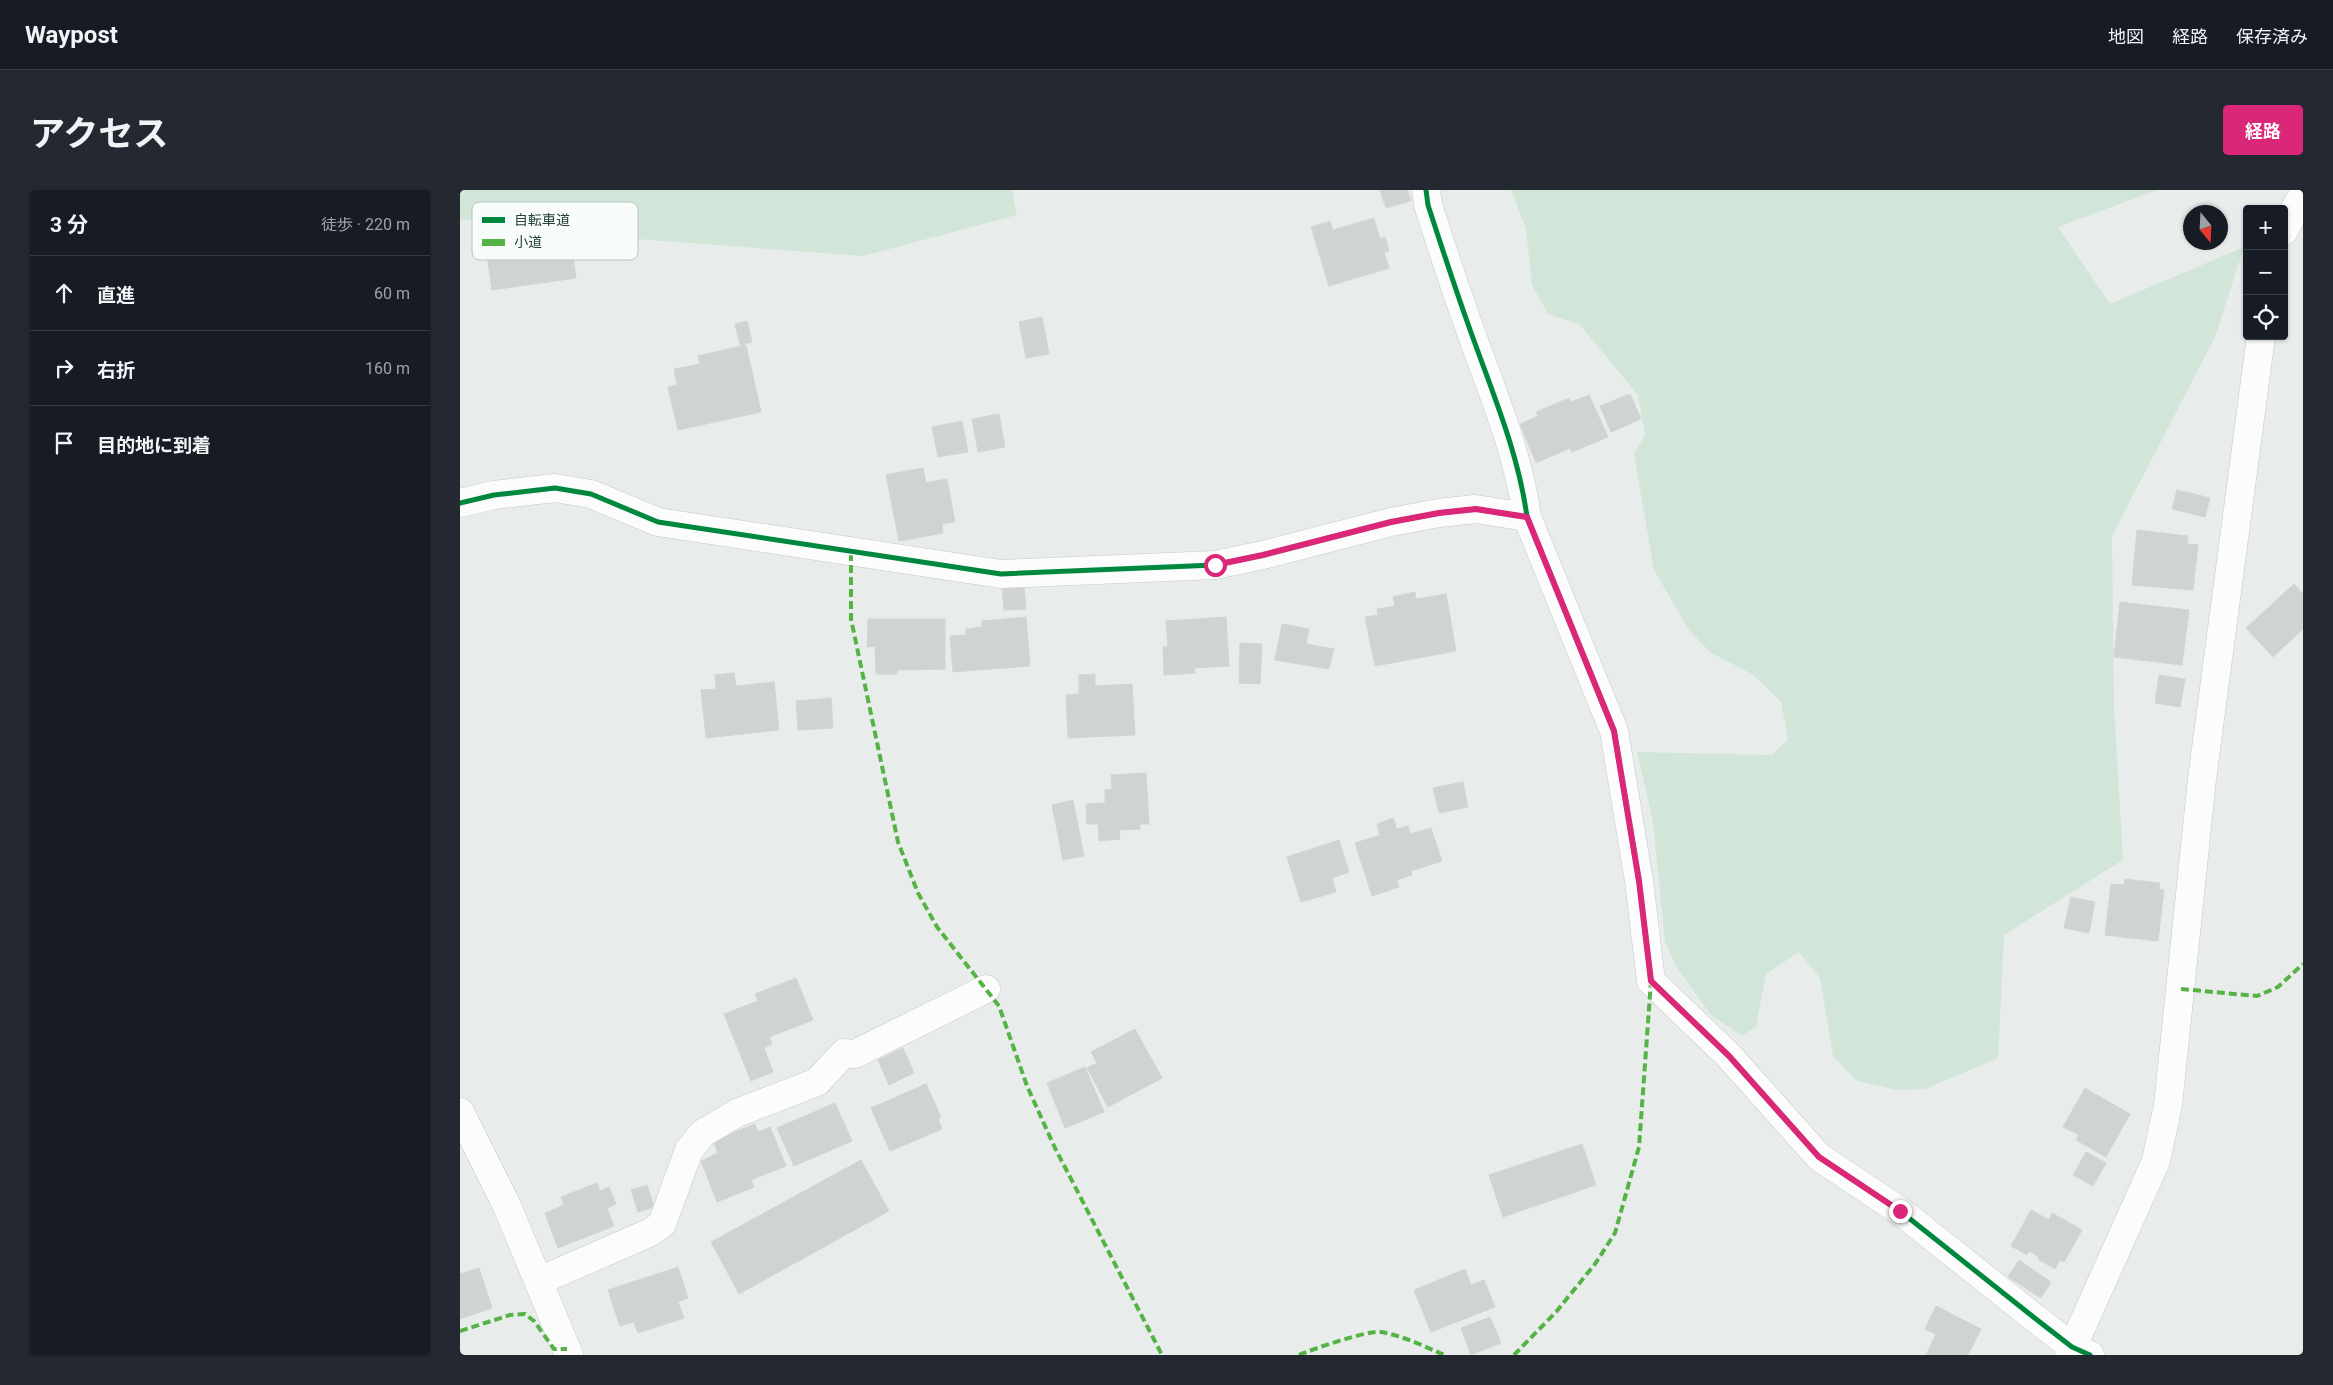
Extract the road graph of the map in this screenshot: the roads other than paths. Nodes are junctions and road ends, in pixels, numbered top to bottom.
1 (1426, 190) edge
2 (2303, 197) edge
3 (2288, 223) edge
4 (2260, 340) edge
5 (460, 503) edge
6 (1527, 517) junction
7 (986, 989) dead end
8 (460, 1112) edge
9 (539, 1281) junction
10 (2077, 1352) edge
11 (569, 1355) edge

1 - 6 street
2 - 3 street
4 - 10 street
5 - 6 street
6 - 10 street
7 - 9 street
8 - 9 street
9 - 11 street

